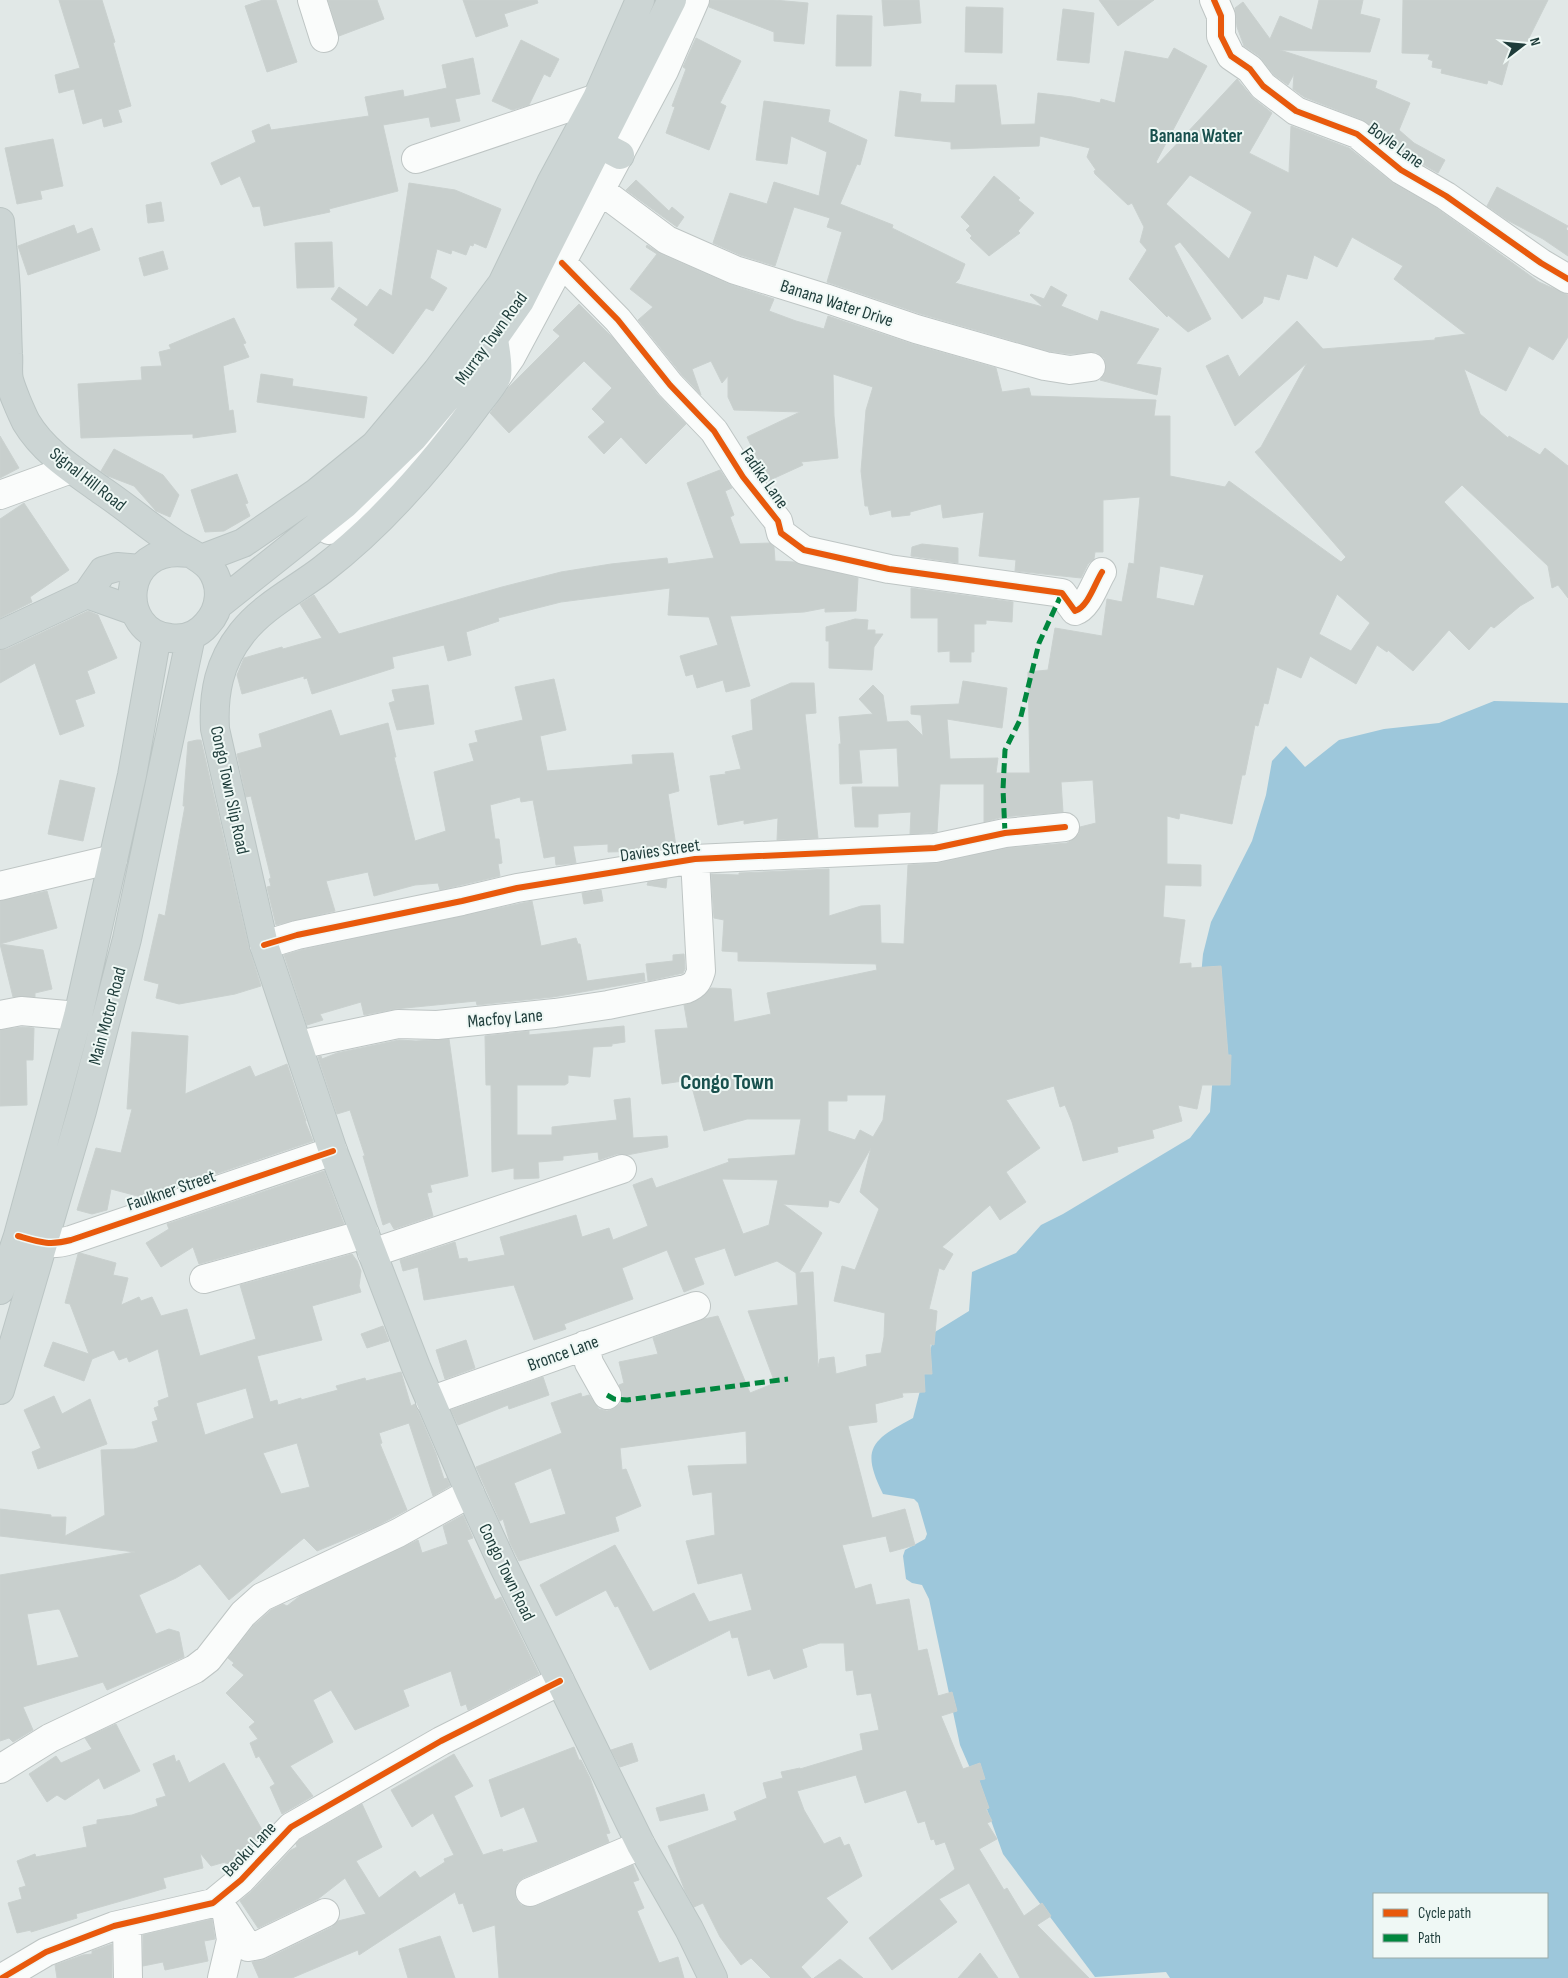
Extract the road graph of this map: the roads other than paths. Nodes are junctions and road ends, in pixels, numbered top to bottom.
1 (312, 0) edge
2 (640, 0) edge
3 (672, 0) edge
4 (694, 0) edge
5 (1214, 0) edge
6 (324, 38) dead end
7 (597, 98) junction
8 (609, 150) junction
9 (416, 159) dead end
10 (600, 190) junction
11 (0, 222) edge
12 (562, 263) junction
13 (1568, 279) edge
14 (1091, 366) dead end
15 (487, 369) junction
16 (5, 374) edge
17 (71, 470) junction
18 (0, 495) edge
19 (150, 526) junction
20 (194, 556) junction
21 (146, 564) junction
22 (1102, 572) dead end
23 (87, 594) junction
24 (218, 605) junction
25 (135, 611) junction
26 (157, 635) junction
27 (0, 636) edge
28 (191, 636) junction
29 (1065, 827) dead end
30 (113, 859) junction
31 (695, 859) junction
32 (0, 886) edge
33 (264, 944) junction
34 (0, 1015) edge
35 (78, 1016) junction
36 (298, 1046) junction
37 (333, 1151) junction
38 (622, 1169) dead end
39 (30, 1240) junction
40 (369, 1243) junction
41 (204, 1280) dead end
42 (2, 1281) edge
43 (696, 1306) dead end
44 (585, 1345) junction
45 (0, 1390) edge
46 (607, 1395) dead end
47 (430, 1400) junction
48 (470, 1494) junction
49 (560, 1681) junction
50 (0, 1769) edge
51 (641, 1845) junction
52 (530, 1892) dead end
53 (225, 1904) junction
54 (325, 1913) dead end
55 (127, 1924) junction
56 (715, 1977) edge
57 (2, 1978) edge
58 (128, 1978) edge
59 (222, 1978) edge

1 - 6 street
2 - 7 main road, Murray Town Road
3 - 8 main road, Murray Town Road
4 - 8 street
5 - 13 street, Boyle Lane
7 - 9 street
7 - 20 main road, Murray Town Road
8 - 10 street
8 - 15 main road, Murray Town Road
10 - 12 street
10 - 14 street, Banana Water Drive
11 - 16 main road, Signal Hill Road
12 - 15 street
12 - 22 street, Fadika Lane
15 - 24 main road, Murray Town Road
15 - 33 main road, Congo Town Slip Road
16 - 17 main road, Signal Hill Road
17 - 18 street
17 - 19 main road, Signal Hill Road
19 - 20 main road, Signal Hill Road
19 - 21 main road
20 - 21 main road
20 - 24 main road
21 - 23 main road
21 - 25 main road
23 - 25 main road
23 - 27 main road
24 - 28 main road
25 - 26 main road
26 - 28 main road
26 - 30 main road, Main Motor Road
28 - 39 main road, Main Motor Road
29 - 31 street, Davies Street
30 - 32 street
30 - 35 main road, Main Motor Road
31 - 33 street, Davies Street
31 - 36 street, Macfoy Lane
33 - 36 main road, Congo Town Slip Road
34 - 35 street
35 - 39 main road, Main Motor Road
36 - 37 main road, Congo Town Slip Road
37 - 39 street, Faulkner Street
37 - 40 main road, Congo Town Road
38 - 40 street
39 - 42 main road, Main Motor Road
39 - 45 main road, Main Motor Road
40 - 41 street
40 - 47 main road, Congo Town Road
43 - 44 street, Bronce Lane
44 - 46 street
44 - 47 street, Bronce Lane
47 - 48 main road, Congo Town Road
48 - 49 main road, Congo Town Road
48 - 50 street
49 - 51 main road, Congo Town Road
49 - 53 street, Beoku Lane
51 - 52 street
51 - 56 main road, Congo Town Road
53 - 54 street
53 - 55 street, Beoku Lane
53 - 59 street
55 - 57 street, Beoku Lane
55 - 58 street

